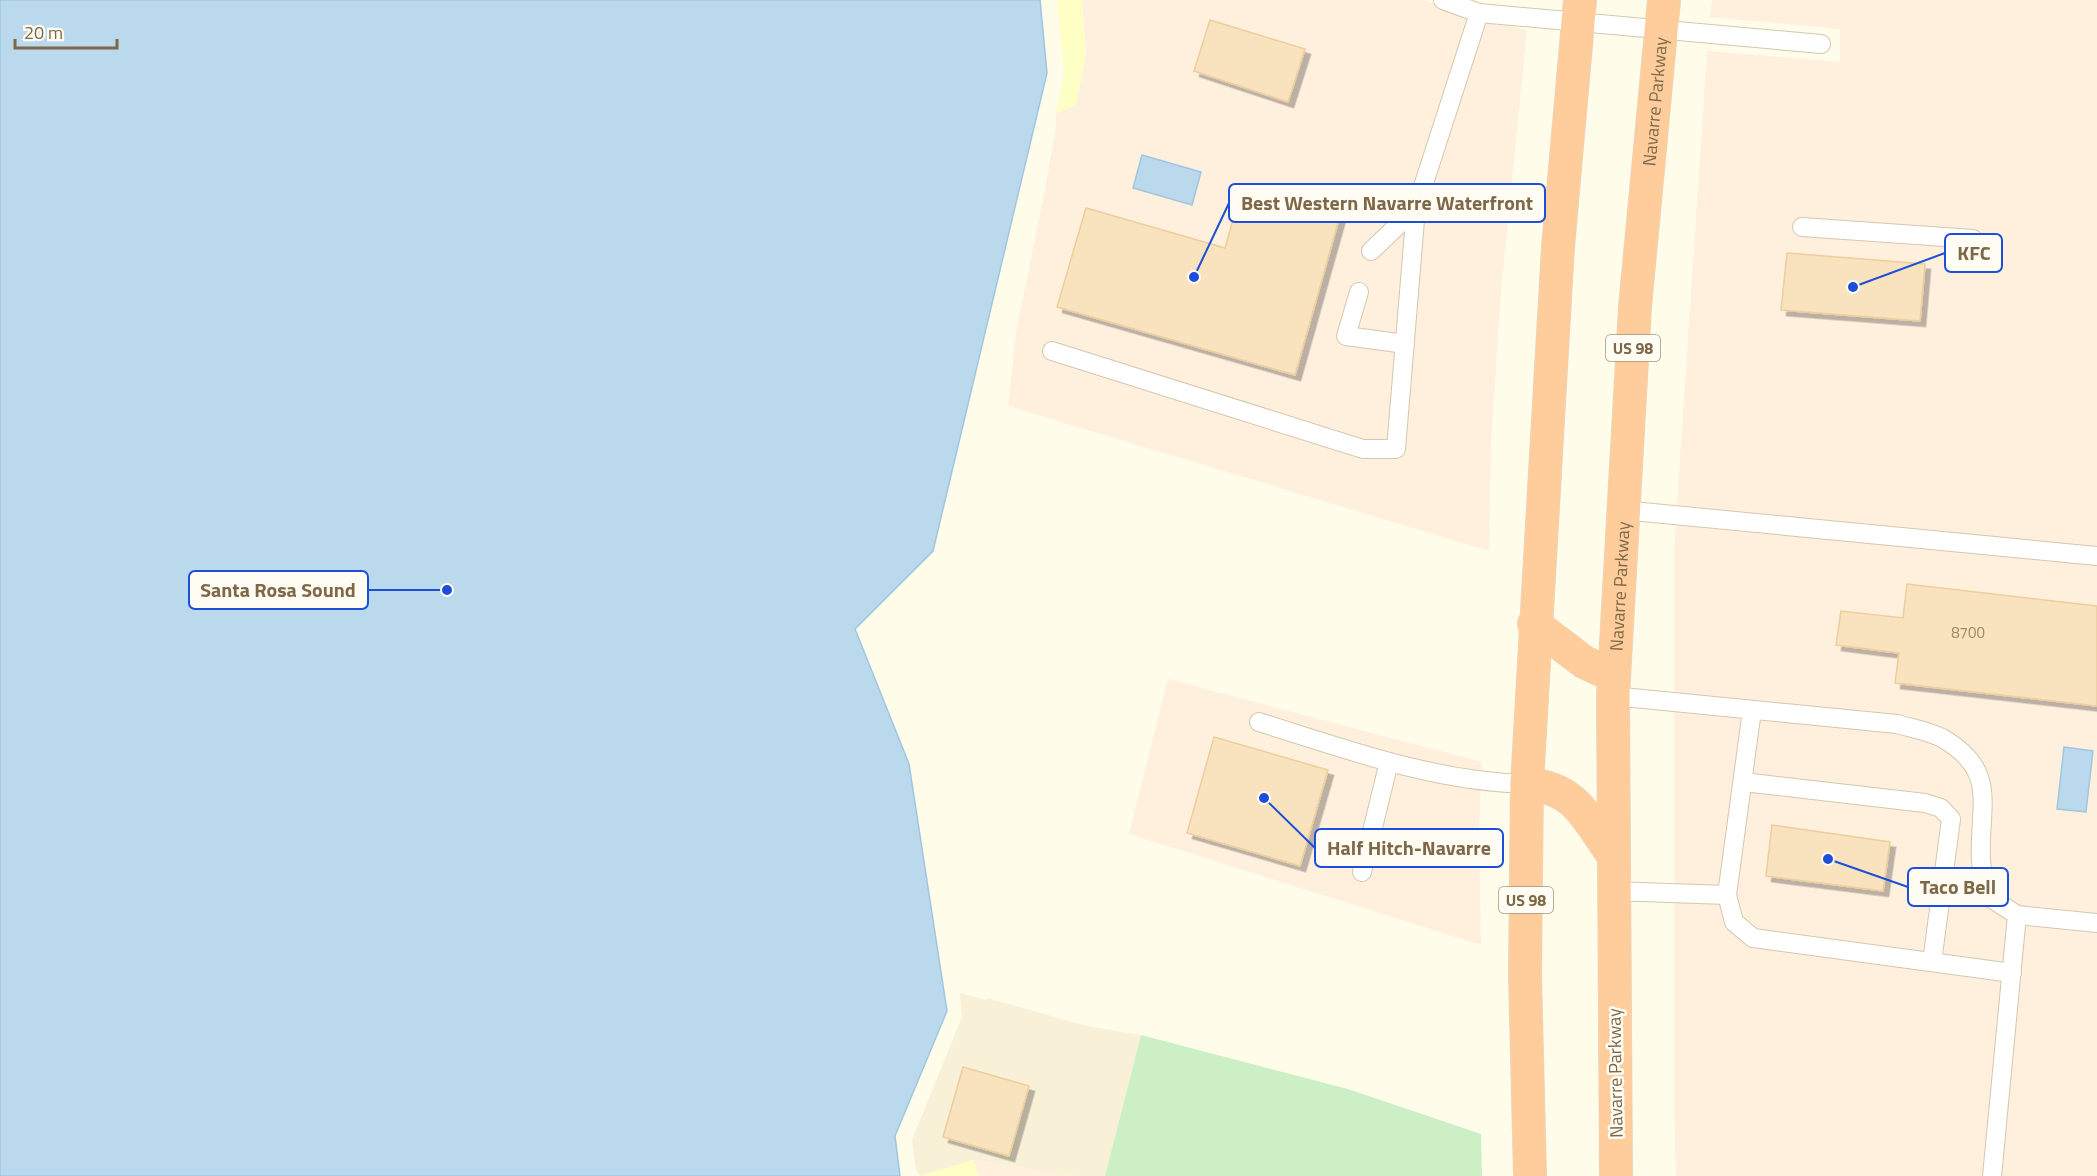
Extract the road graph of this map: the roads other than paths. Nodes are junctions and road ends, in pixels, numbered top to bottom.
1 (1443, 0) edge
2 (1579, 12) edge
3 (1479, 13) junction
4 (1662, 15) edge
5 (1821, 44) dead end
6 (1416, 208) junction
7 (1802, 227) dead end
8 (1973, 239) dead end
9 (1371, 251) dead end
10 (1359, 292) dead end
11 (1405, 344) junction
12 (1052, 351) dead end
13 (1622, 510) junction
14 (2097, 556) edge
15 (1534, 624) junction
16 (1613, 686) junction
17 (1752, 710) junction
18 (1259, 722) dead end
19 (1389, 762) junction
20 (1743, 783) junction
21 (1527, 784) junction
22 (1613, 855) junction
23 (1362, 872) dead end
24 (1612, 891) junction
25 (1727, 895) junction
26 (2018, 915) junction
27 (2097, 923) edge
28 (1932, 962) junction
29 (2012, 972) junction
30 (1530, 1176) edge
31 (1616, 1176) edge
32 (1992, 1176) edge

1 - 3 lane
2 - 3 lane
2 - 4 lane
2 - 15 highway, US 98
3 - 6 lane
4 - 5 lane
4 - 13 highway, Navarre Parkway / US 98
6 - 9 lane
6 - 11 lane
7 - 8 lane
10 - 11 lane
11 - 12 lane
13 - 14 lane
13 - 16 highway, Navarre Parkway / US 98
15 - 16 highway
15 - 21 highway, US 98
16 - 17 lane
16 - 22 highway, Navarre Parkway / US 98
17 - 20 lane
17 - 26 lane
18 - 19 lane
19 - 21 lane
19 - 23 lane
20 - 25 lane
20 - 28 lane
21 - 22 highway
21 - 30 highway, US 98
22 - 24 highway, Navarre Parkway / US 98
24 - 25 lane
24 - 31 highway, Navarre Parkway / US 98
25 - 28 lane
26 - 27 lane
26 - 29 lane
28 - 29 lane
29 - 32 lane

